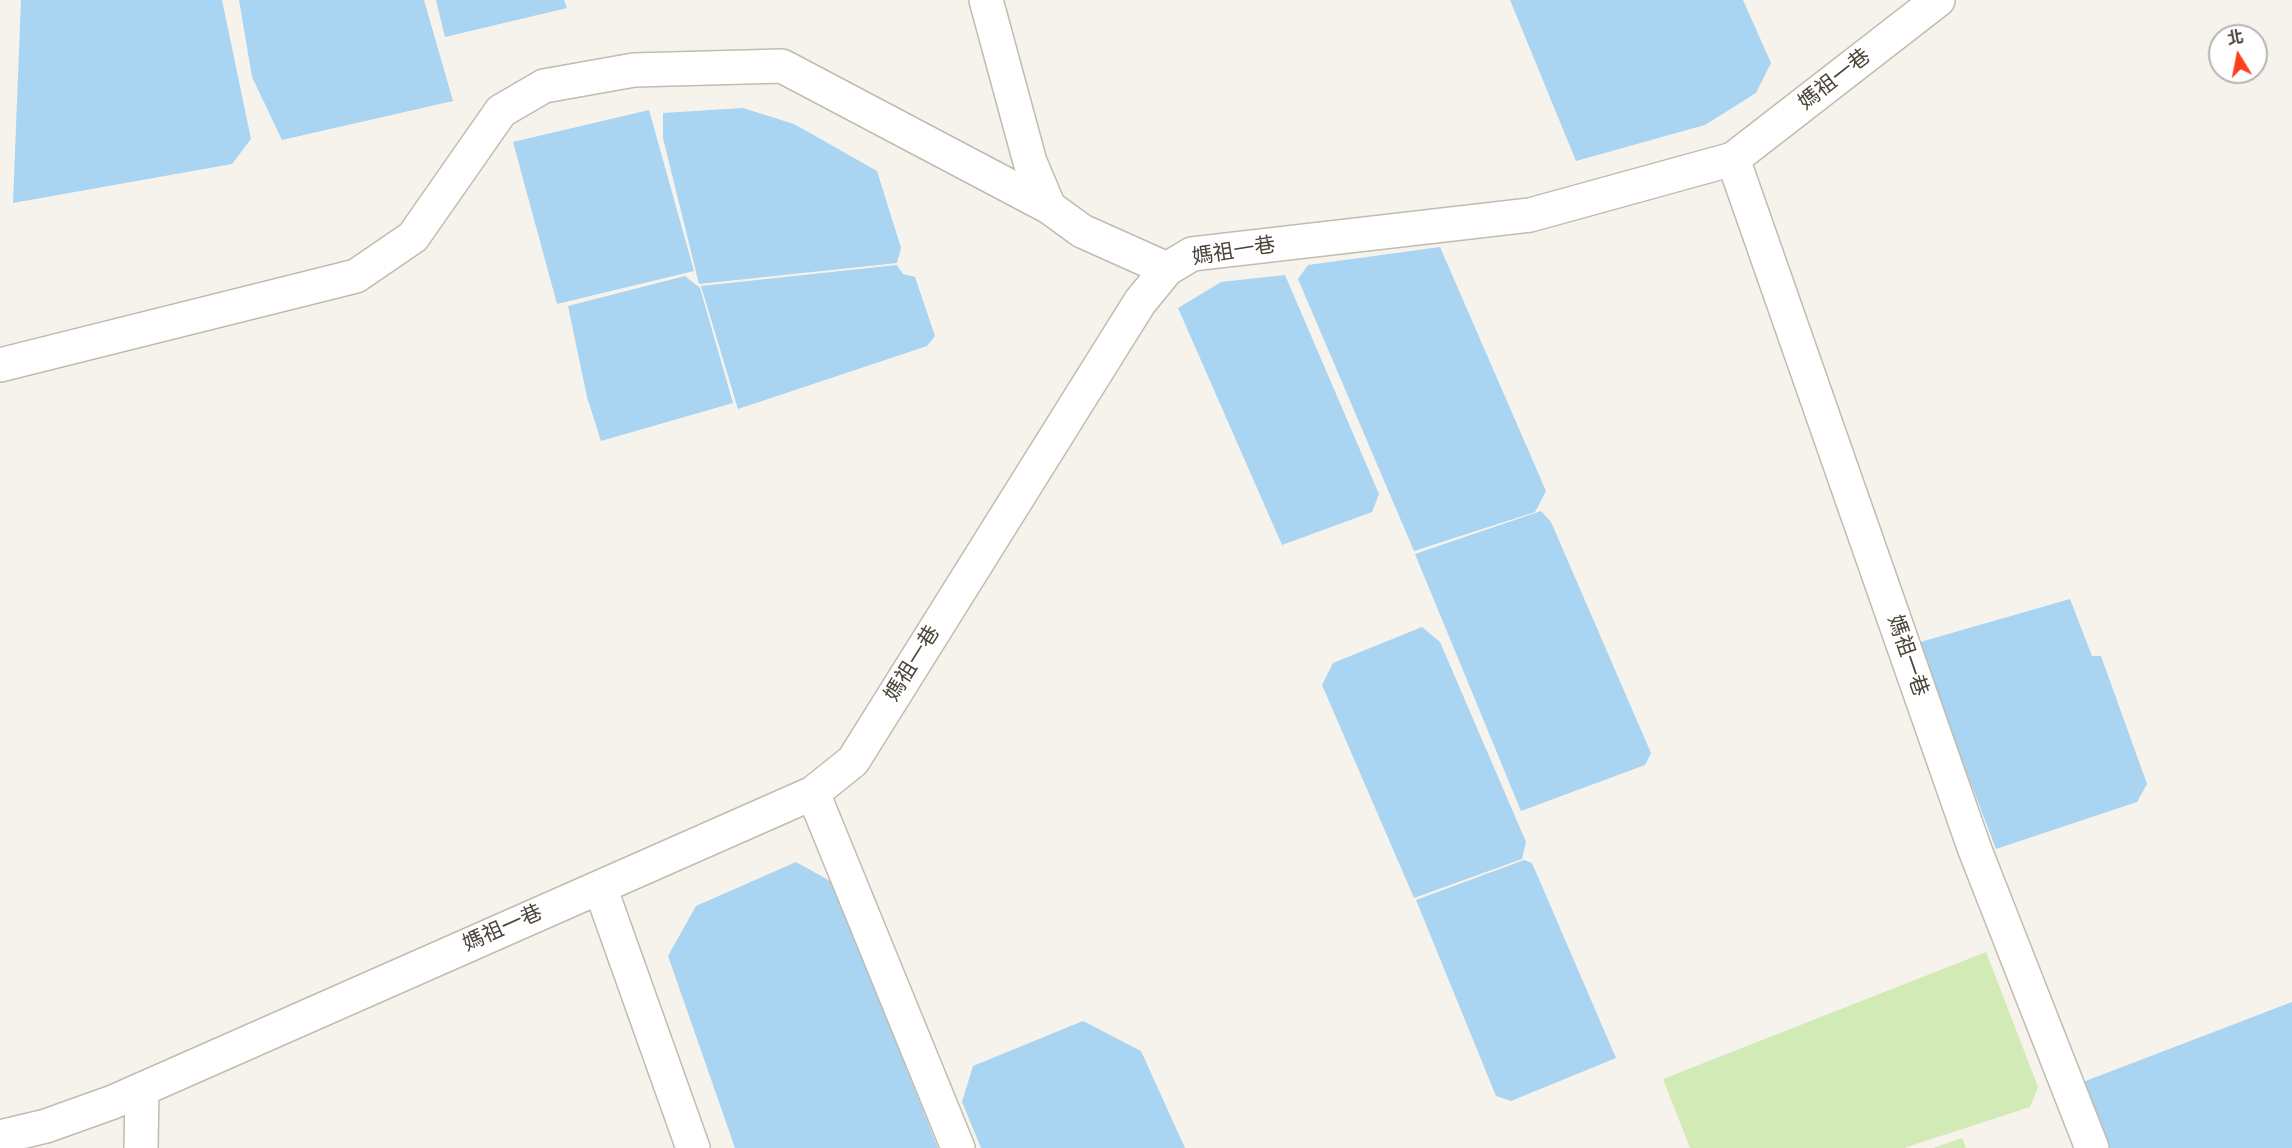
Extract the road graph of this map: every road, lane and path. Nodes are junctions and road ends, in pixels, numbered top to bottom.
1 (986, 0) edge
2 (1938, 0) edge
3 (1733, 159) junction
4 (1049, 207) junction
5 (1167, 269) junction
6 (0, 365) edge
7 (813, 793) junction
8 (600, 887) junction
9 (142, 1089) junction
10 (0, 1137) edge
11 (141, 1148) edge
12 (693, 1148) edge
13 (958, 1148) edge
14 (2091, 1148) edge

1 - 4 street
2 - 3 street, 媽祖一巷
3 - 5 street, 媽祖一巷
3 - 14 street, 媽祖一巷
4 - 5 street
4 - 6 street
5 - 7 street, 媽祖一巷
7 - 8 street, 媽祖一巷
7 - 13 street
8 - 9 street, 媽祖一巷
8 - 12 street
9 - 10 street, 媽祖一巷
9 - 11 street

